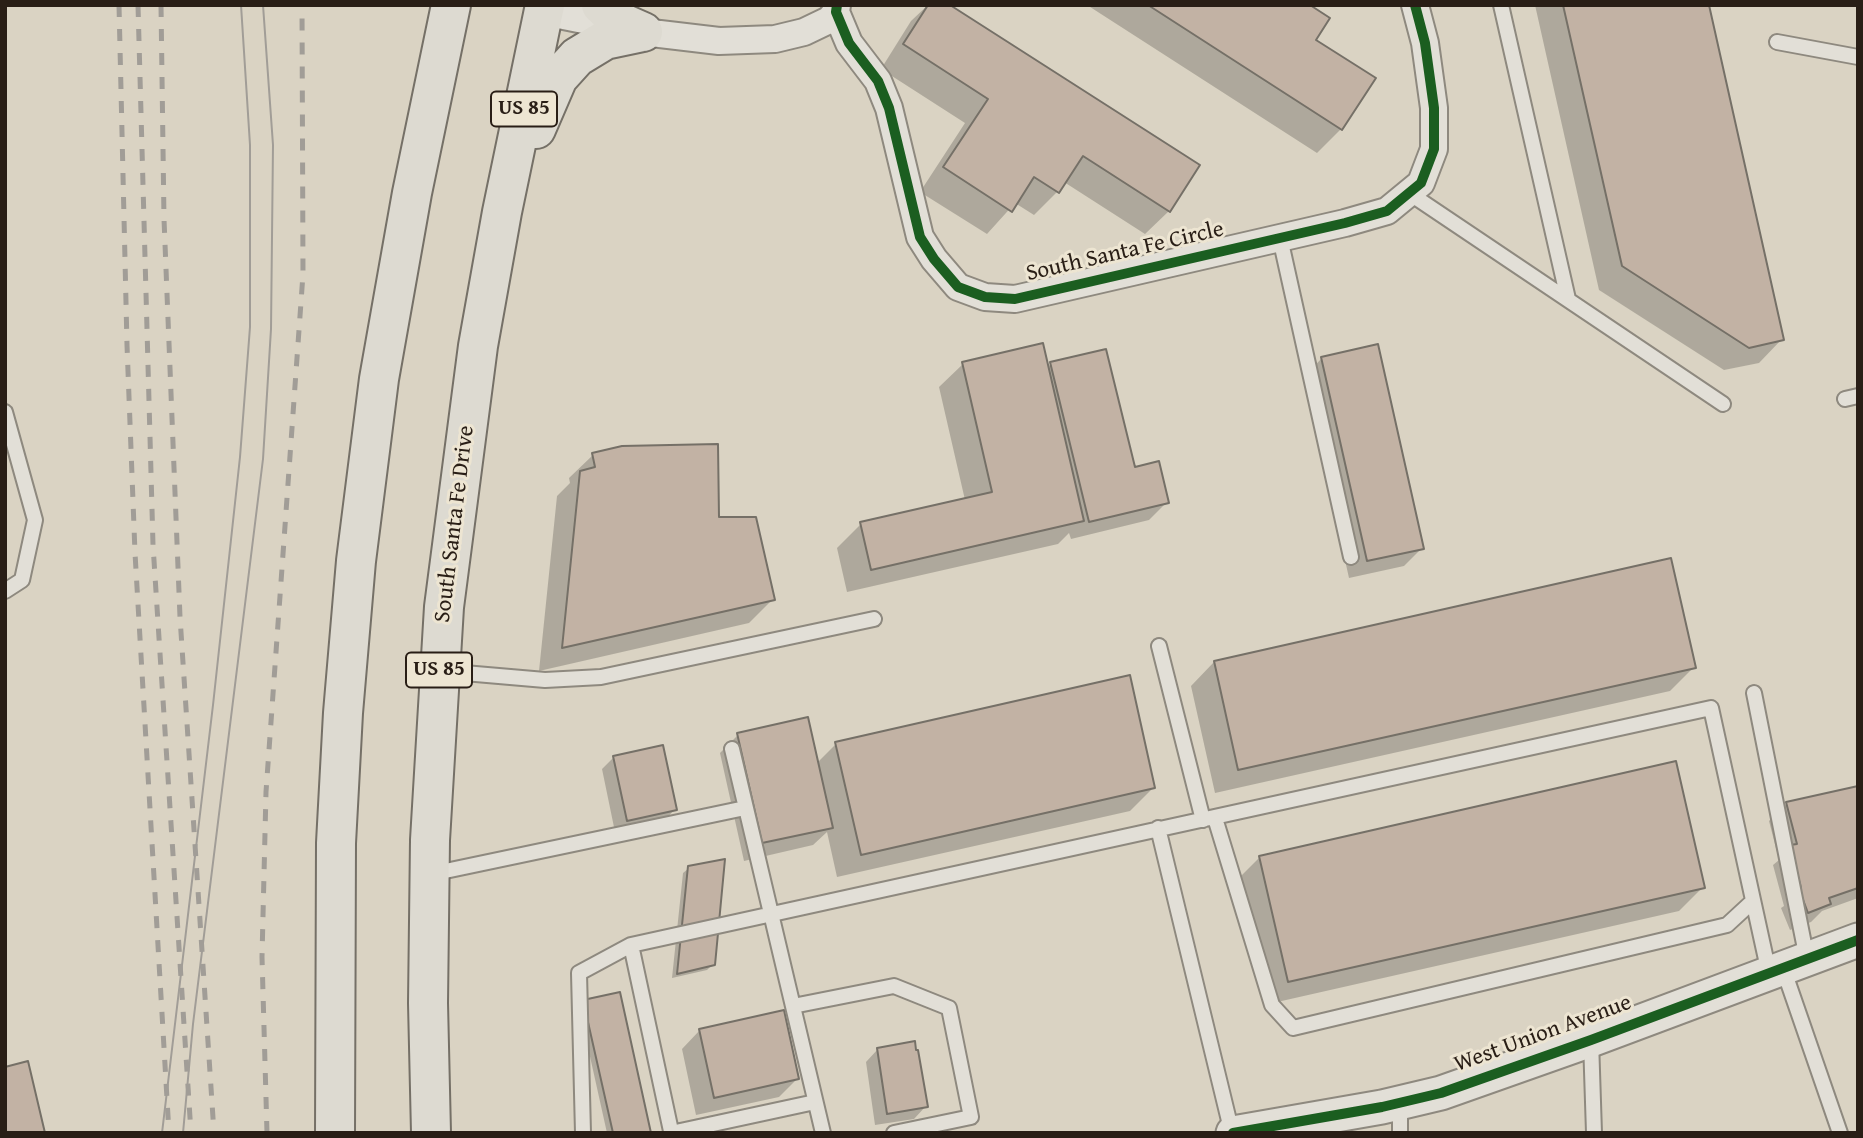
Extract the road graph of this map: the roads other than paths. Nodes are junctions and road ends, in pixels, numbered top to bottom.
1 (451, 5) edge
2 (601, 5) edge
3 (1415, 5) edge
4 (1501, 5) edge
5 (544, 9) edge
6 (836, 9) edge
7 (643, 32) junction
8 (1777, 42) dead end
9 (1858, 57) edge
10 (1409, 192) junction
11 (502, 212) junction
12 (1280, 238) junction
13 (1568, 299) junction
14 (1723, 404) dead end
15 (6, 418) edge
16 (1351, 557) dead end
17 (5, 591) edge
18 (874, 618) dead end
19 (1159, 646) dead end
20 (439, 671) junction
21 (1754, 694) dead end
22 (732, 749) dead end
23 (745, 808) junction
24 (1209, 819) junction
25 (1158, 828) junction
26 (430, 874) junction
27 (1753, 901) junction
28 (771, 916) junction
29 (1858, 940) edge
30 (631, 946) junction
31 (1786, 967) junction
32 (793, 1006) junction
33 (1591, 1040) junction
34 (815, 1102) junction
35 (1400, 1118) edge
36 (1345, 1123) edge
37 (671, 1132) edge
38 (335, 1133) edge
39 (431, 1133) edge
40 (583, 1133) edge
41 (822, 1133) edge
42 (894, 1133) edge
43 (1232, 1133) edge
44 (1594, 1133) edge
45 (1840, 1133) edge

1 - 38 highway
2 - 7 highway
3 - 10 street, South Santa Fe Circle
4 - 13 lane
5 - 7 street, South Santa Fe Circle
5 - 11 highway, South Santa Fe Drive / US 85
6 - 7 street, South Santa Fe Circle
6 - 12 street, South Santa Fe Circle
7 - 11 highway
8 - 9 lane
10 - 12 street, South Santa Fe Circle
10 - 13 lane
11 - 20 highway, South Santa Fe Drive / US 85
12 - 16 lane
13 - 14 lane
15 - 17 lane
18 - 20 lane
19 - 24 lane
20 - 26 highway, South Santa Fe Drive / US 85
21 - 31 lane
22 - 23 lane
23 - 26 lane
23 - 28 lane
24 - 25 lane
24 - 27 lane
24 - 27 lane
25 - 28 lane
25 - 43 lane
26 - 39 highway, South Santa Fe Drive / US 85
27 - 31 lane
28 - 30 lane
28 - 32 lane
29 - 31 street, West Union Avenue
30 - 37 lane
30 - 40 lane
31 - 33 street, West Union Avenue
31 - 45 lane
32 - 34 lane
32 - 42 lane
33 - 35 street, West Union Avenue
33 - 44 lane
34 - 37 lane
34 - 41 lane
35 - 36 street, West Union Avenue
36 - 43 street, West Union Avenue

